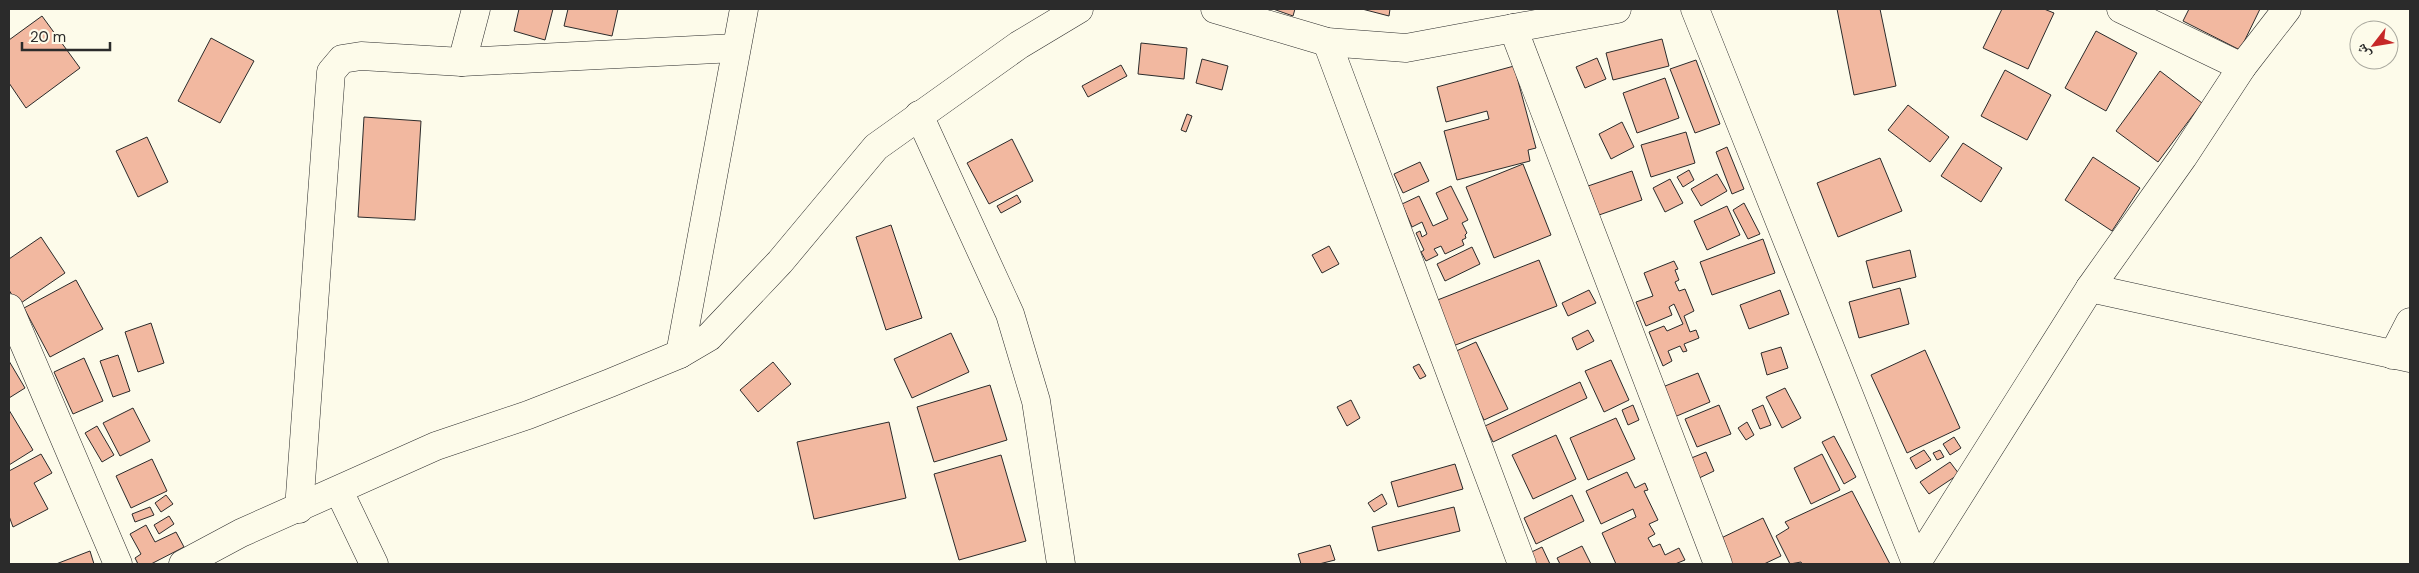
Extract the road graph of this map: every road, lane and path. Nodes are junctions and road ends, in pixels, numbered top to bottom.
1 (476, 9) edge
2 (744, 9) edge
3 (1079, 9) edge
4 (1215, 9) edge
5 (1617, 9) edge
6 (1695, 9) edge
7 (2121, 9) edge
8 (2287, 9) edge
9 (1513, 28) junction
10 (1327, 42) junction
11 (735, 48) junction
12 (462, 62) junction
13 (2242, 67) junction
14 (919, 115) junction
15 (2090, 288) junction
16 (9, 308) edge
17 (2410, 322) edge
18 (680, 354) junction
19 (2402, 357) edge
20 (339, 490) junction
21 (299, 509) junction
22 (118, 564) edge
23 (183, 564) edge
24 (374, 564) edge
25 (1061, 564) edge
26 (1522, 564) edge
27 (1718, 564) edge
28 (1916, 564) edge

1 - 12 street
2 - 11 street
3 - 14 street
4 - 10 street
5 - 9 street
6 - 28 street
7 - 13 street
8 - 13 street
9 - 10 street
9 - 27 street
10 - 26 street
11 - 12 street
11 - 18 street
12 - 21 street
13 - 15 street
14 - 18 street
14 - 25 street
15 - 19 street
15 - 28 street
16 - 22 street
17 - 19 street
18 - 20 street
20 - 21 street
20 - 24 street
21 - 23 street

